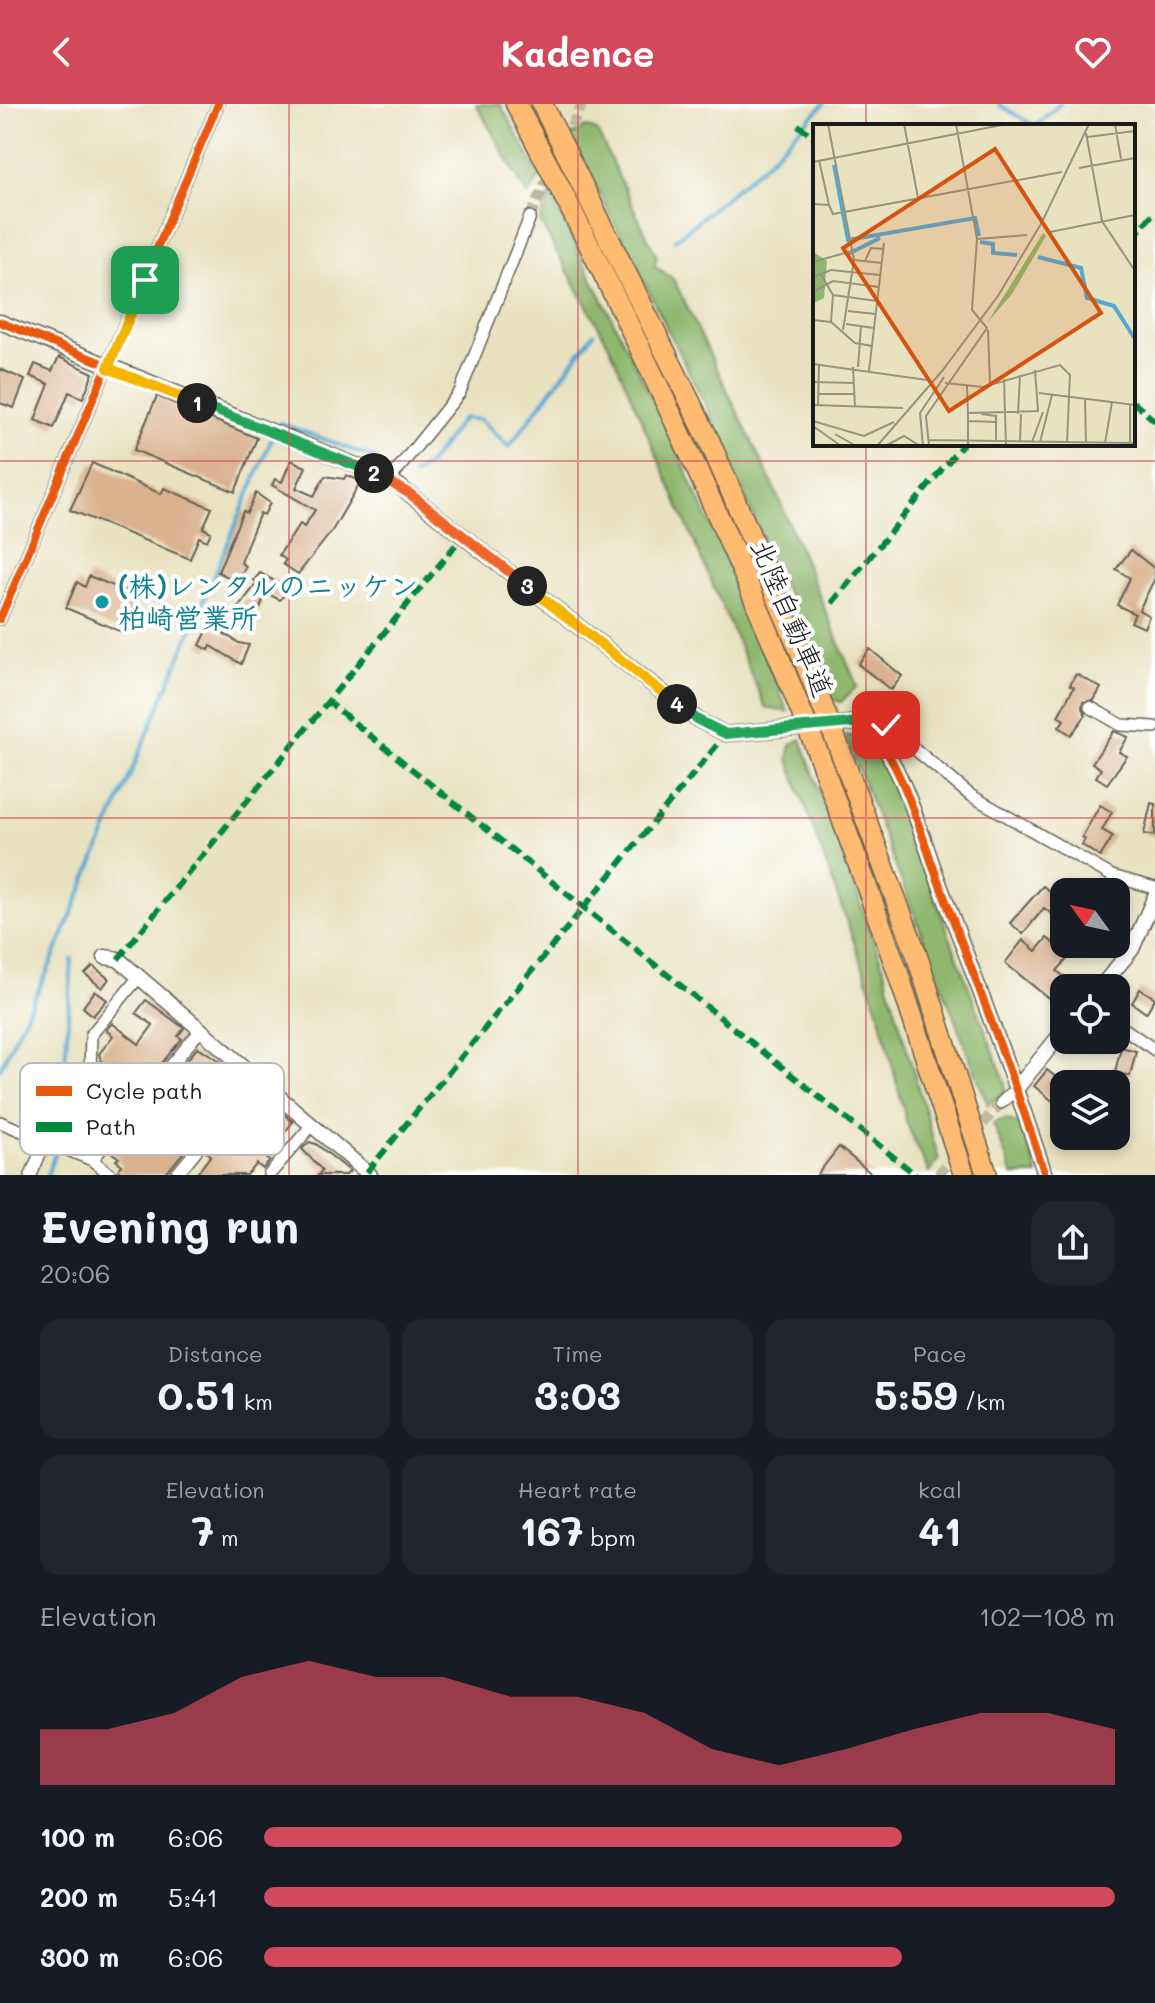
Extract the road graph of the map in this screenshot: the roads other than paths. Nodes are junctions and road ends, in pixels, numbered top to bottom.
1 (218, 104) edge
2 (516, 104) edge
3 (542, 104) edge
4 (530, 217) tunnel mouth
5 (0, 322) edge
6 (108, 368) junction
7 (390, 479) junction
8 (0, 619) edge
9 (1090, 707) dead end
10 (862, 722) junction
11 (1155, 727) edge
12 (1155, 888) edge
13 (1155, 896) edge
14 (916, 953) junction
15 (105, 957) dead end
16 (1111, 974) edge
17 (138, 978) junction
18 (200, 1031) junction
19 (1130, 1033) edge
20 (1050, 1047) edge
21 (1155, 1050) edge
22 (90, 1063) edge
23 (173, 1063) edge
24 (238, 1063) edge
25 (934, 1080) junction
26 (1017, 1088) junction
27 (284, 1102) edge
28 (1001, 1103) tunnel mouth
29 (0, 1122) edge
30 (312, 1125) junction
31 (20, 1131) edge
32 (39, 1155) edge
33 (79, 1155) edge
34 (96, 1155) edge
35 (192, 1155) edge
36 (92, 1160) junction
37 (31, 1175) edge
38 (111, 1175) edge
39 (176, 1175) edge
40 (269, 1175) edge
41 (370, 1175) edge
42 (957, 1175) edge
43 (964, 1175) edge
44 (987, 1175) edge
45 (1002, 1175) edge
46 (1045, 1175) edge

1 - 6 street
2 - 25 highway, 北陸自動車道, bridge
3 - 14 highway, 北陸自動車道, bridge
4 - 7 street
5 - 6 street
6 - 7 street
6 - 8 street
7 - 10 street
9 - 11 street
10 - 12 street
10 - 26 street
13 - 16 street
14 - 44 highway, 北陸自動車道
14 - 45 highway
15 - 17 street
17 - 18 street
17 - 22 street
18 - 23 street
18 - 24 street
19 - 21 street
20 - 26 street
25 - 42 highway
25 - 43 highway, 北陸自動車道
26 - 28 street
26 - 46 street
27 - 30 street
29 - 31 street
30 - 40 street
30 - 41 street
32 - 37 street
33 - 36 street
34 - 36 street
35 - 39 street
36 - 38 street

